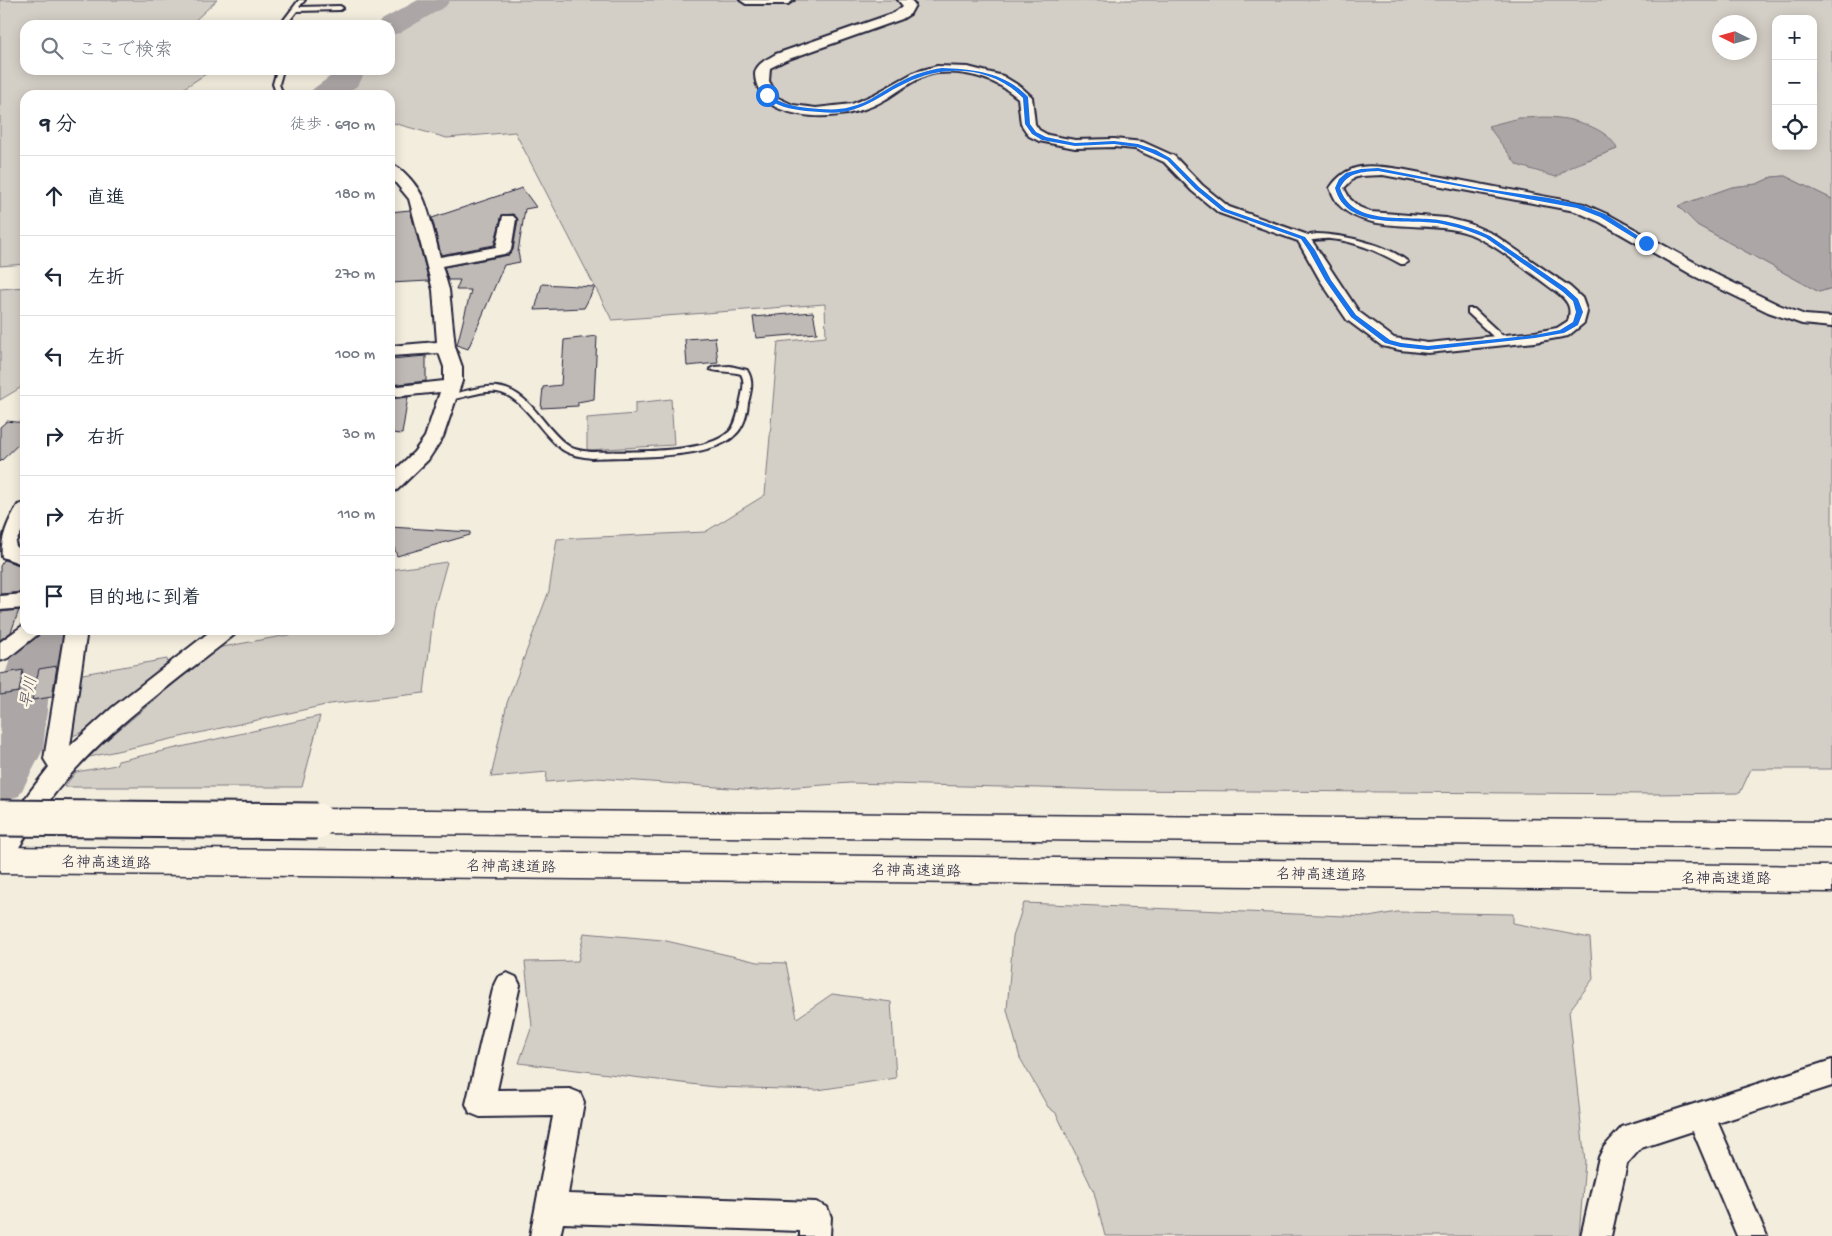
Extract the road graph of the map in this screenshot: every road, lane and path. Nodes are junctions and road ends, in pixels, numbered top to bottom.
1 (302, 0) edge
2 (746, 0) edge
3 (788, 0) edge
4 (904, 0) edge
5 (340, 8) dead end
6 (294, 9) junction
7 (286, 20) edge
8 (279, 75) edge
9 (278, 90) edge
10 (395, 173) edge
11 (508, 219) dead end
12 (1303, 238) junction
13 (1404, 262) dead end
14 (433, 263) junction
15 (1471, 311) dead end
16 (1832, 322) edge
17 (1502, 340) junction
18 (446, 347) junction
19 (395, 351) edge
20 (714, 369) dead end
21 (395, 392) edge
22 (450, 392) junction
23 (395, 481) edge
24 (20, 518) edge
25 (20, 556) edge
26 (20, 601) edge
27 (0, 603) edge
28 (23, 635) edge
29 (75, 635) edge
30 (220, 635) edge
31 (0, 653) edge
32 (62, 768) junction
33 (0, 818) edge
34 (1832, 835) edge
35 (0, 859) edge
36 (1832, 879) edge
37 (507, 985) dead end
38 (1832, 1073) edge
39 (1701, 1116) junction
40 (548, 1222) edge
41 (815, 1236) edge
42 (1596, 1236) edge
43 (1752, 1236) edge

1 - 6 lane
2 - 3 street
4 - 12 street
5 - 6 lane
6 - 7 lane
8 - 9 lane
10 - 14 street
11 - 14 street
12 - 13 lane
12 - 17 street
14 - 18 street
15 - 17 lane
16 - 17 street
18 - 19 street
18 - 22 street
20 - 22 lane
21 - 22 street
22 - 23 street
24 - 25 street
26 - 27 street
28 - 31 street
29 - 32 street
30 - 32 street
32 - 35 street
33 - 34 highway, bridge
35 - 36 highway, 名神高速道路
37 - 40 street
38 - 39 street
39 - 42 street
39 - 43 street
40 - 41 street

